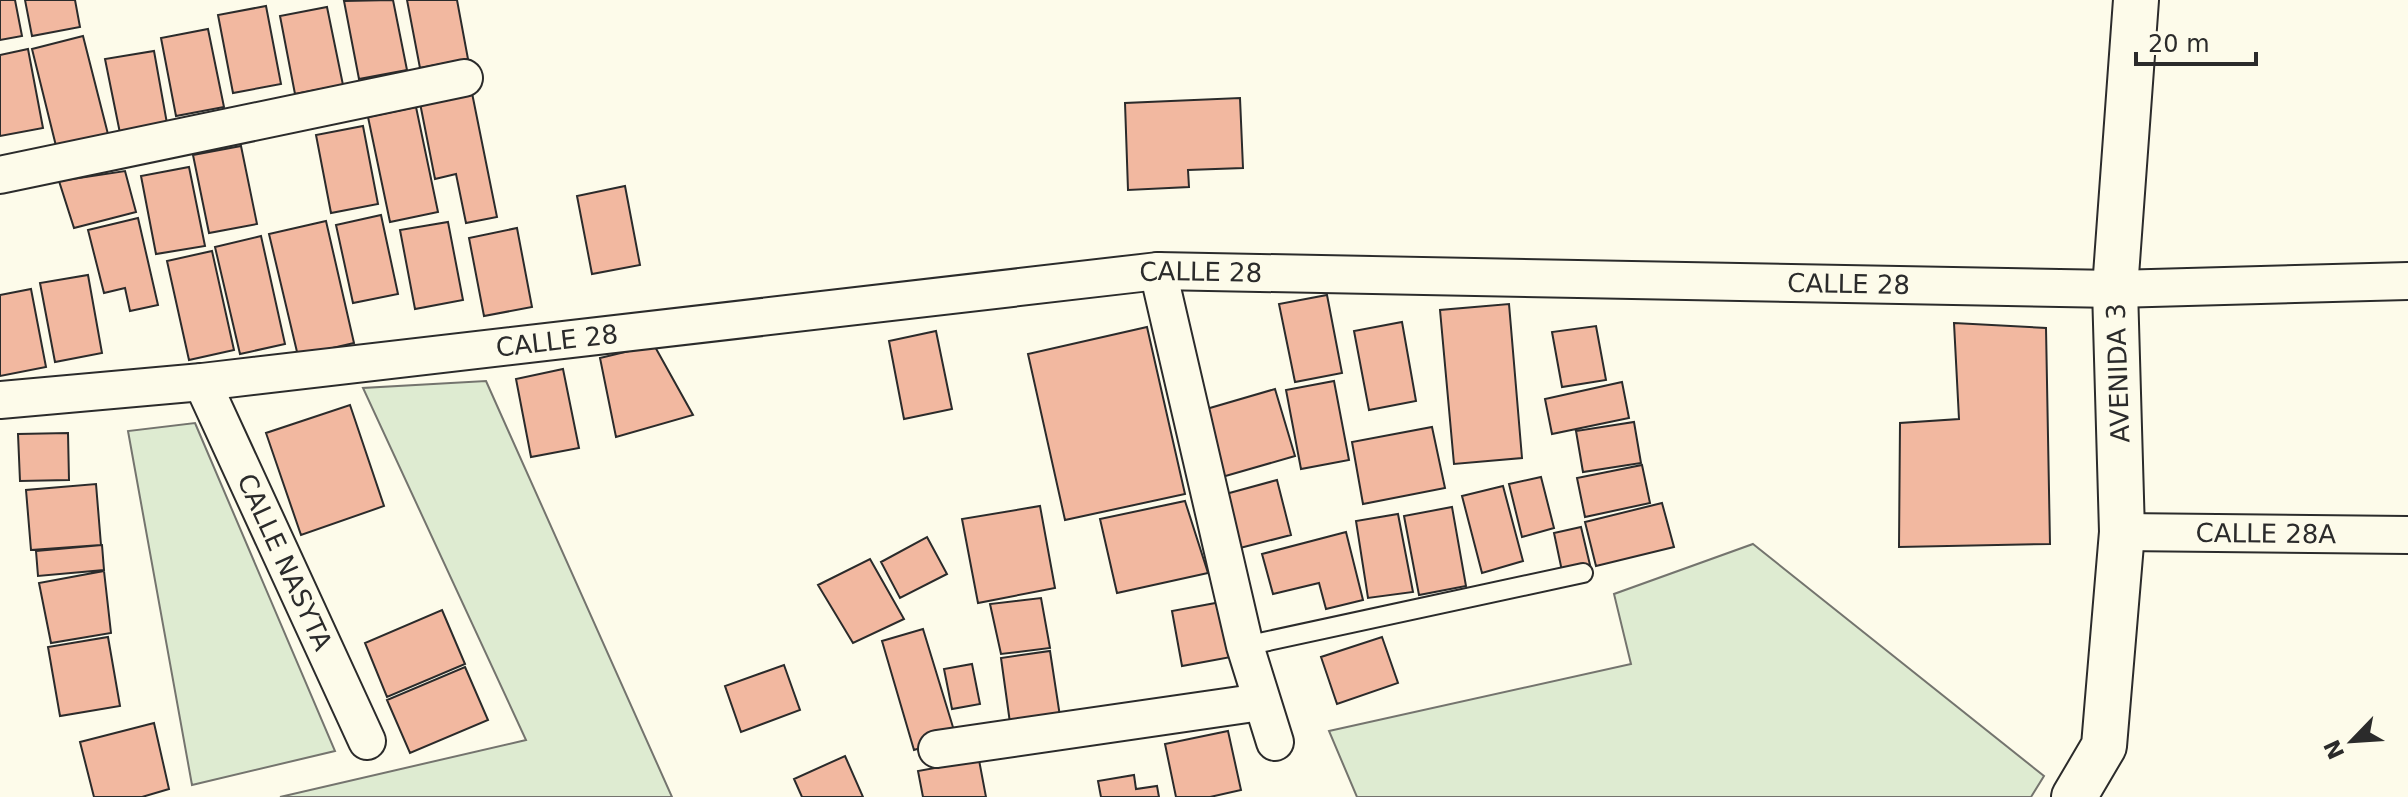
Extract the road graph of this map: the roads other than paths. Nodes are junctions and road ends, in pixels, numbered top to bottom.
1 (2136, 0) edge
2 (464, 78) dead end
3 (0, 175) edge
4 (1158, 271) junction
5 (2408, 281) edge
6 (2115, 289) junction
7 (202, 382) junction
8 (0, 400) edge
9 (2122, 532) junction
10 (2408, 535) edge
11 (1583, 573) dead end
12 (1245, 646) junction
13 (1261, 702) junction
14 (367, 741) dead end
15 (1275, 742) dead end
16 (937, 749) dead end
17 (2074, 797) edge

1 - 6 street, AVENIDA 3
2 - 3 street
4 - 6 street, CALLE 28
4 - 7 street, CALLE 28
4 - 12 street
5 - 6 street, CALLE 28
6 - 9 street, AVENIDA 3
7 - 8 street, CALLE 28
7 - 14 street, CALLE NASYTA
9 - 10 street, CALLE 28A
9 - 17 street, AVENIDA 3
11 - 12 lane
12 - 13 street
13 - 15 street
13 - 16 street

